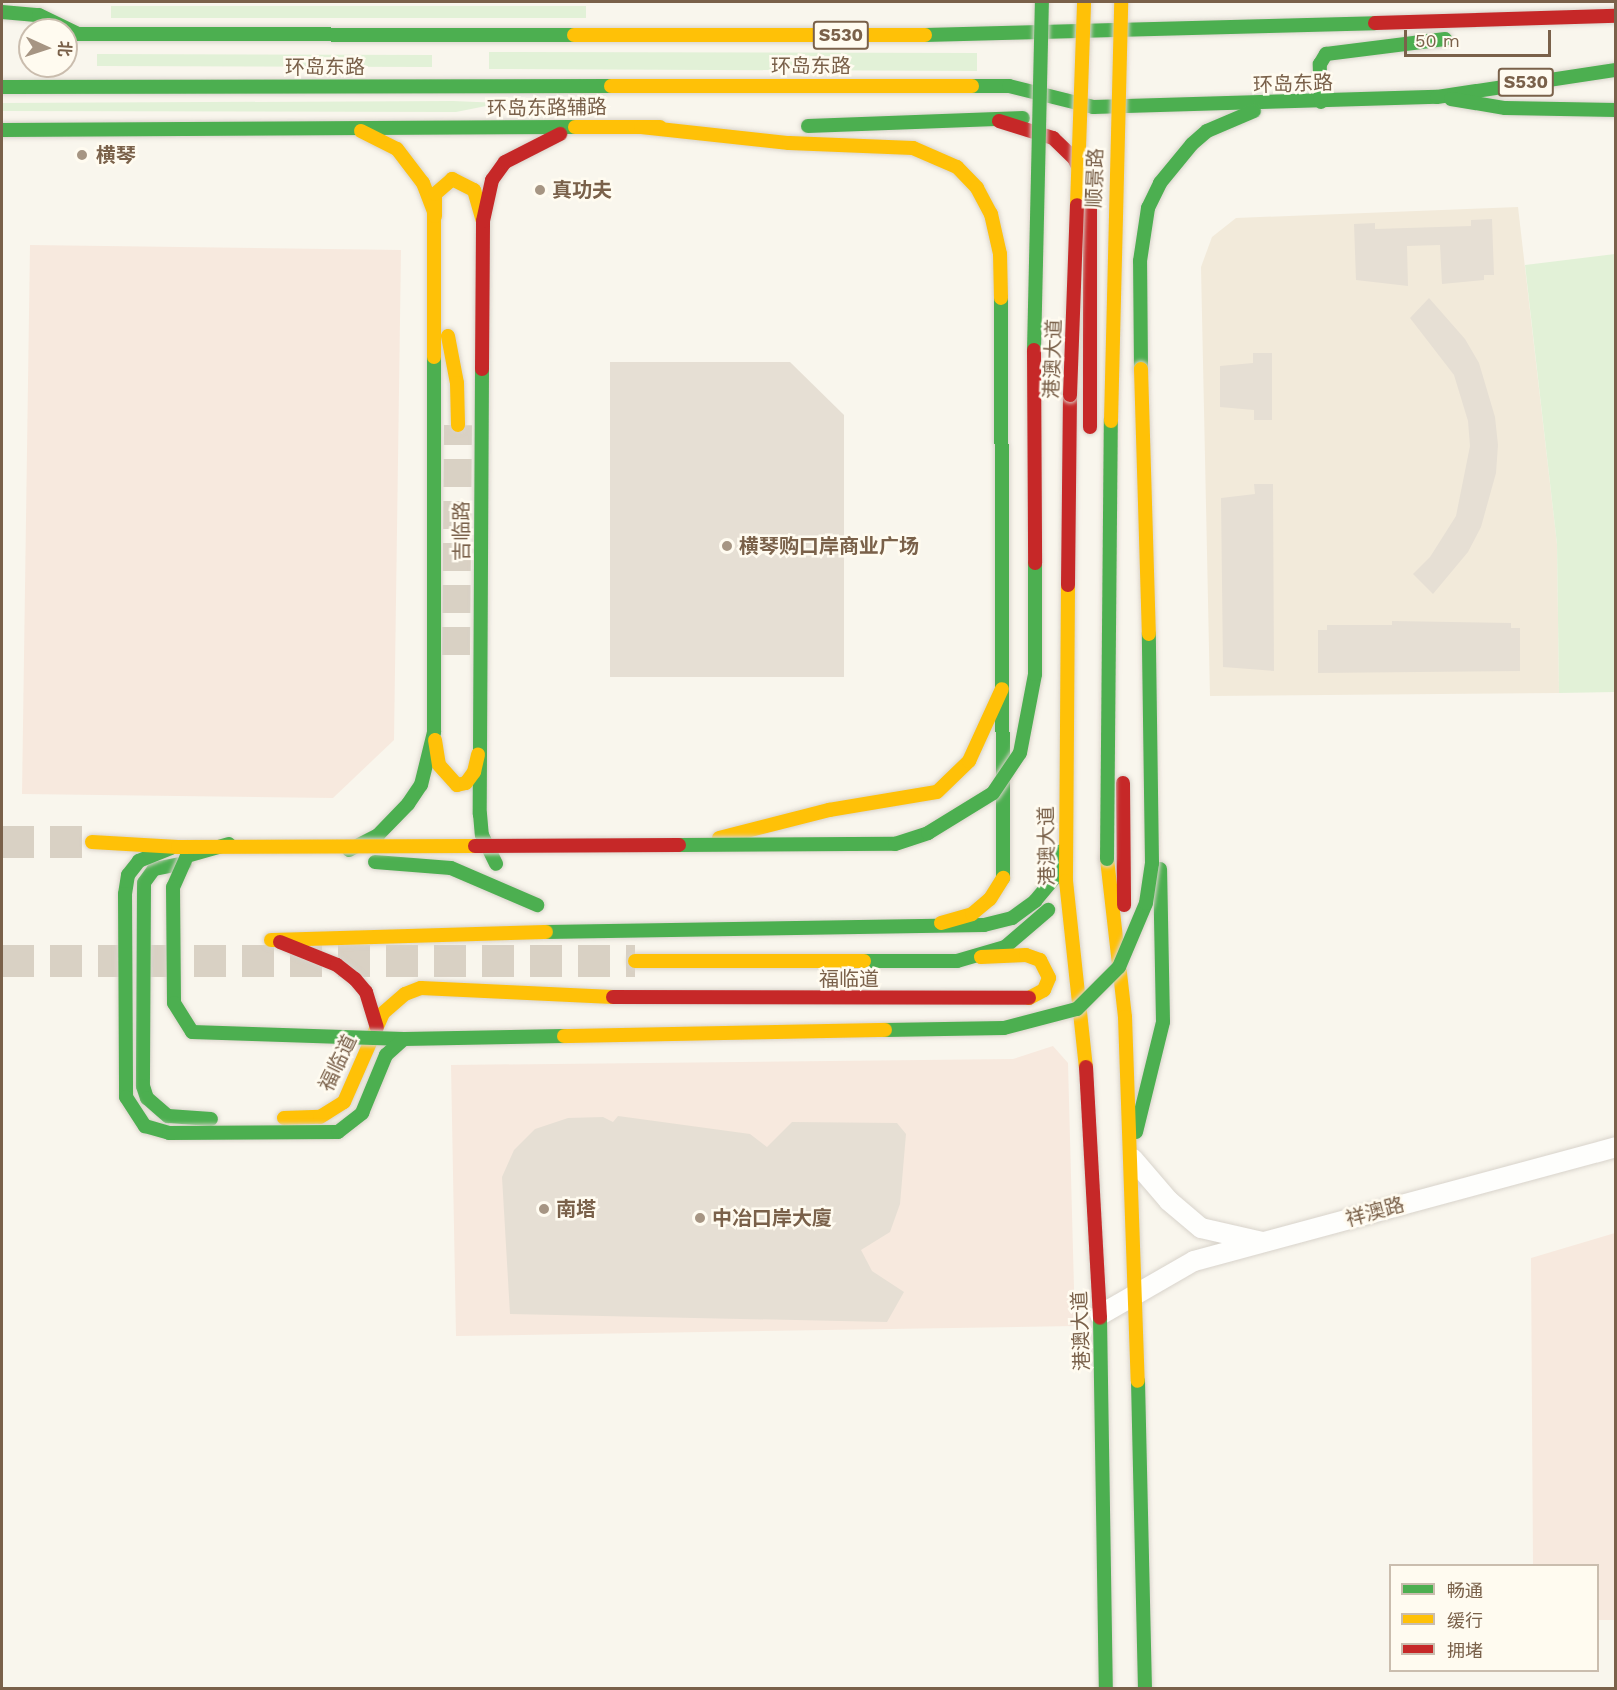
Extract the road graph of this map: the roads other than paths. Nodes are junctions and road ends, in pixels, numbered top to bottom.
1 (1042, 2) edge
2 (1084, 2) edge
3 (1121, 2) edge
4 (1060, 11) dead end
5 (2, 12) edge
6 (1616, 16) edge
7 (44, 18) edge
8 (1531, 21) junction
9 (1083, 33) junction
10 (78, 34) edge
11 (1062, 51) dead end
12 (1616, 70) edge
13 (1062, 80) dead end
14 (2, 87) edge
15 (1437, 96) junction
16 (1321, 102) junction
17 (1274, 105) junction
18 (1093, 107) junction
19 (1616, 110) edge
20 (999, 121) junction
21 (339, 126) junction
22 (590, 127) junction
23 (641, 127) junction
24 (2, 130) edge
25 (1148, 208) junction
26 (434, 220) junction
27 (483, 221) junction
28 (1144, 229) junction
29 (437, 268) junction
30 (1079, 321) dead end
31 (1101, 326) dead end
32 (1002, 333) junction
33 (1129, 354) junction
34 (1070, 396) junction
35 (458, 425) tunnel mouth
36 (1090, 446) dead end
37 (1006, 681) junction
38 (434, 732) junction
39 (480, 744) junction
40 (1065, 826) junction
41 (92, 842) tunnel mouth
42 (229, 844) junction
43 (693, 845) junction
44 (178, 847) junction
45 (318, 862) junction
46 (1066, 881) junction
47 (537, 905) junction
48 (1086, 908) dead end
49 (916, 927) junction
50 (605, 928) junction
51 (981, 957) junction
52 (635, 961) tunnel mouth
53 (377, 1027) junction
54 (404, 1039) junction
55 (1127, 1045) junction
56 (1086, 1065) junction
57 (1616, 1147) edge
58 (1132, 1153) junction
59 (1264, 1242) junction
60 (1138, 1289) junction
61 (1100, 1315) junction
62 (1106, 1689) edge
63 (1145, 1689) edge

1 - 43 main road, bridge
2 - 9 main road, 港澳大道, bridge
3 - 55 main road, 顺景路, bridge
4 - 11 main road
5 - 7 main road
6 - 8 main road, 环岛东路 / S530
8 - 9 main road, 环岛东路 / S530
8 - 16 main road
9 - 10 main road, 环岛东路 / S530
9 - 34 main road, 港澳大道, bridge
12 - 15 main road, 环岛东路 / S530
13 - 34 main road, bridge
14 - 18 main road, 环岛东路
15 - 16 main road, 环岛东路
15 - 19 main road
16 - 17 main road, 环岛东路
17 - 18 main road, 环岛东路
17 - 25 main road
18 - 20 main road, 环岛东路辅路
20 - 23 main road, 环岛东路辅路
20 - 36 main road
21 - 22 main road, 环岛东路辅路
21 - 24 main road, 环岛东路辅路
21 - 26 main road, 吉临路
22 - 23 main road, 环岛东路辅路
22 - 27 main road, 吉临路
23 - 32 main road
25 - 28 main road
25 - 58 main road
26 - 27 main road
26 - 29 main road, 吉临路
27 - 39 main road, 吉临路
28 - 33 main road
28 - 54 main road, bridge
29 - 35 main road
29 - 38 main road, 吉临路
30 - 32 main road
31 - 33 main road
32 - 37 main road
33 - 55 main road
34 - 40 main road, 港澳大道
37 - 43 main road
37 - 49 main road
38 - 39 main road
38 - 45 main road, 吉临路
39 - 47 main road, 吉临路
40 - 46 main road, 港澳大道
40 - 49 main road
41 - 44 main road, bridge
42 - 43 main road, bridge
42 - 44 main road, bridge
42 - 54 main road, bridge
44 - 54 main road, bridge
45 - 47 main road, 福临道
45 - 53 main road, 福临道
46 - 51 main road, 福临道
46 - 56 main road, 港澳大道
47 - 50 main road, 吉临路
48 - 56 main road
49 - 50 main road
50 - 53 main road
51 - 52 main road, 福临道
51 - 53 main road, 福临道
55 - 58 main road
56 - 61 main road, 港澳大道
57 - 59 street, 祥澳路
58 - 59 street
58 - 60 main road
59 - 60 street, 祥澳路
60 - 61 street, 祥澳路
60 - 63 main road
61 - 62 main road, 港澳大道

